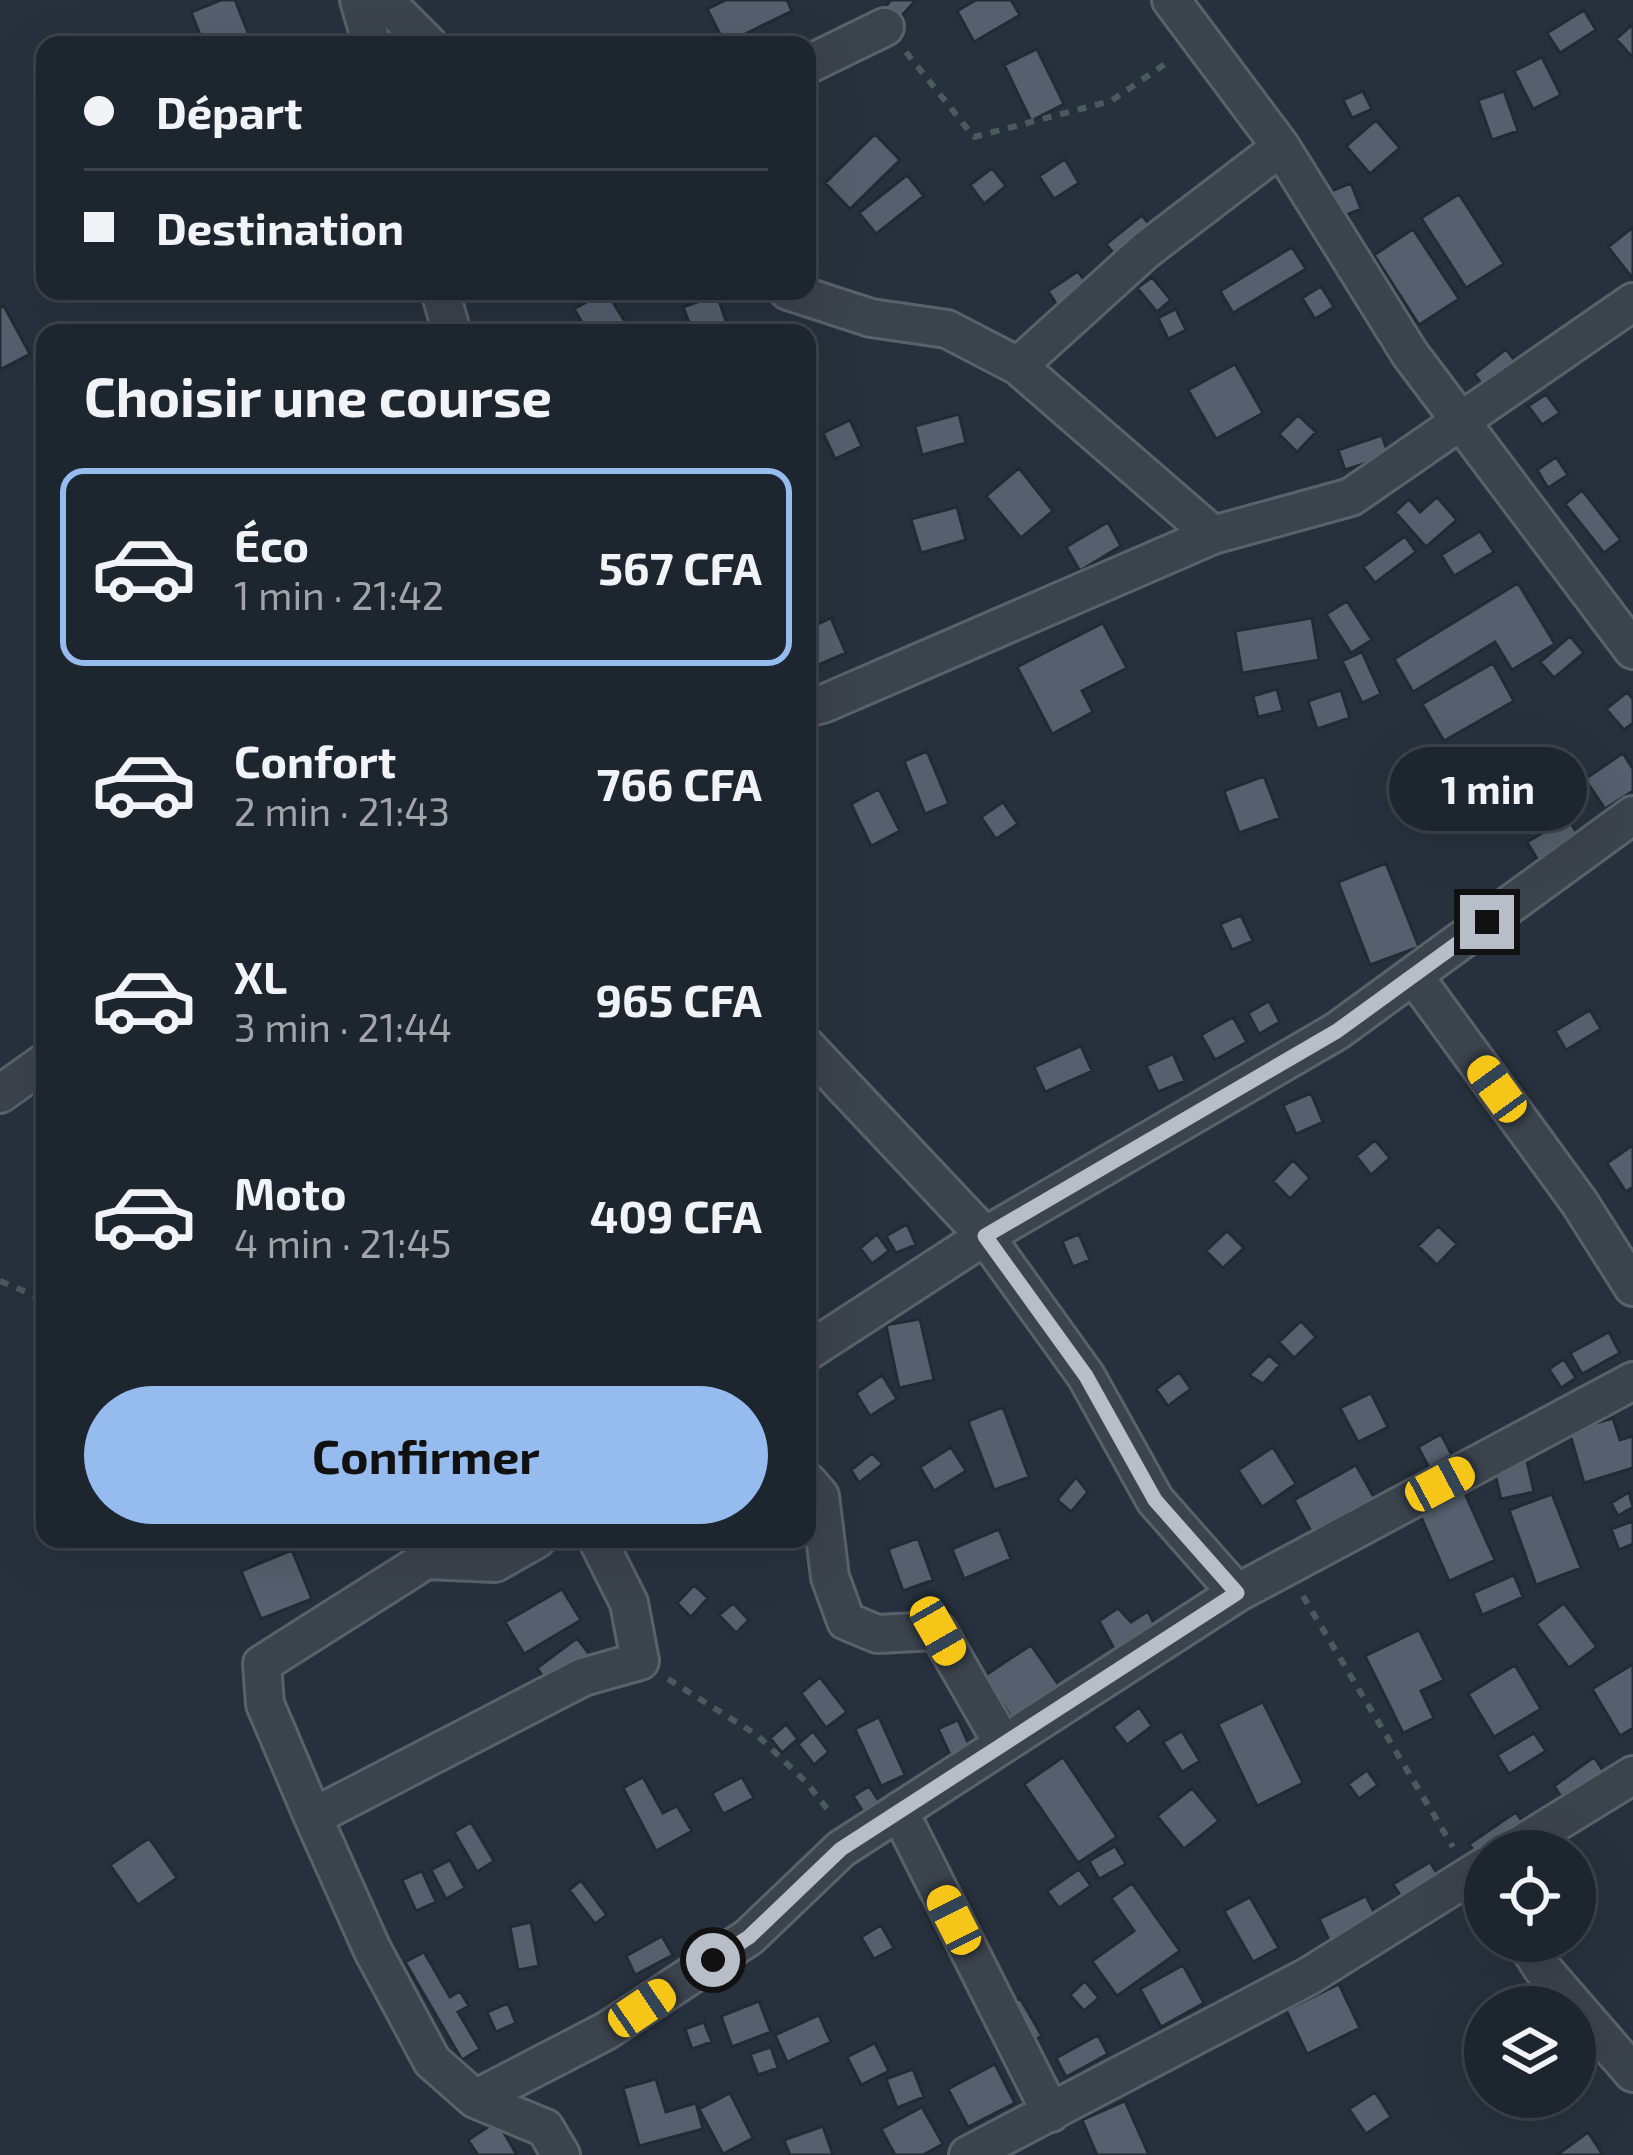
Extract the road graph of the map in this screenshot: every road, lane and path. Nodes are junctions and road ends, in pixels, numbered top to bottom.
1 (359, 0) edge
2 (383, 0) edge
3 (1171, 0) edge
4 (885, 27) joint
5 (369, 36) edge
6 (420, 36) edge
7 (1202, 40) junction
8 (816, 61) edge
9 (1281, 147) junction
10 (816, 300) edge
11 (1633, 302) edge
12 (1018, 366) junction
13 (1461, 423) junction
14 (1214, 535) junction
15 (1633, 650) edge
16 (816, 706) edge
17 (1633, 815) edge
18 (1414, 976) junction
19 (816, 1057) edge
20 (36, 1068) edge
21 (0, 1094) edge
22 (985, 1236) junction
23 (0, 1281) edge
24 (1633, 1287) edge
25 (36, 1296) edge
26 (816, 1346) edge
27 (1633, 1381) edge
28 (816, 1491) edge
29 (521, 1548) edge
30 (602, 1548) edge
31 (1286, 1567) junction
32 (1237, 1593) junction
33 (640, 1661) junction
34 (1003, 1744) junction
35 (1633, 1775) edge
36 (899, 1811) junction
37 (313, 1817) junction
38 (1545, 1830) edge
39 (1464, 1834) edge
40 (854, 1840) junction
41 (1464, 1881) edge
42 (1538, 1962) edge
43 (1633, 2073) edge
44 (475, 2099) junction
45 (1051, 2114) junction
46 (561, 2155) edge
47 (968, 2155) edge

1 - 5 street
2 - 6 street
3 - 7 street
4 - 7 path
4 - 8 street
7 - 9 street
9 - 12 street
9 - 13 street
10 - 12 street
11 - 13 street
12 - 14 street
13 - 14 street
13 - 15 street
14 - 16 street
17 - 18 street
18 - 22 street
18 - 24 street
19 - 22 street
20 - 21 street
22 - 26 street
22 - 32 street
23 - 25 path
27 - 31 street
28 - 34 street
29 - 37 street
30 - 33 street
31 - 32 street
31 - 39 path
32 - 34 street
33 - 37 street
33 - 40 path
34 - 36 street
35 - 38 street
36 - 40 street
36 - 45 street
37 - 44 street
40 - 44 street
41 - 45 street
42 - 43 street
44 - 46 street
45 - 47 street

